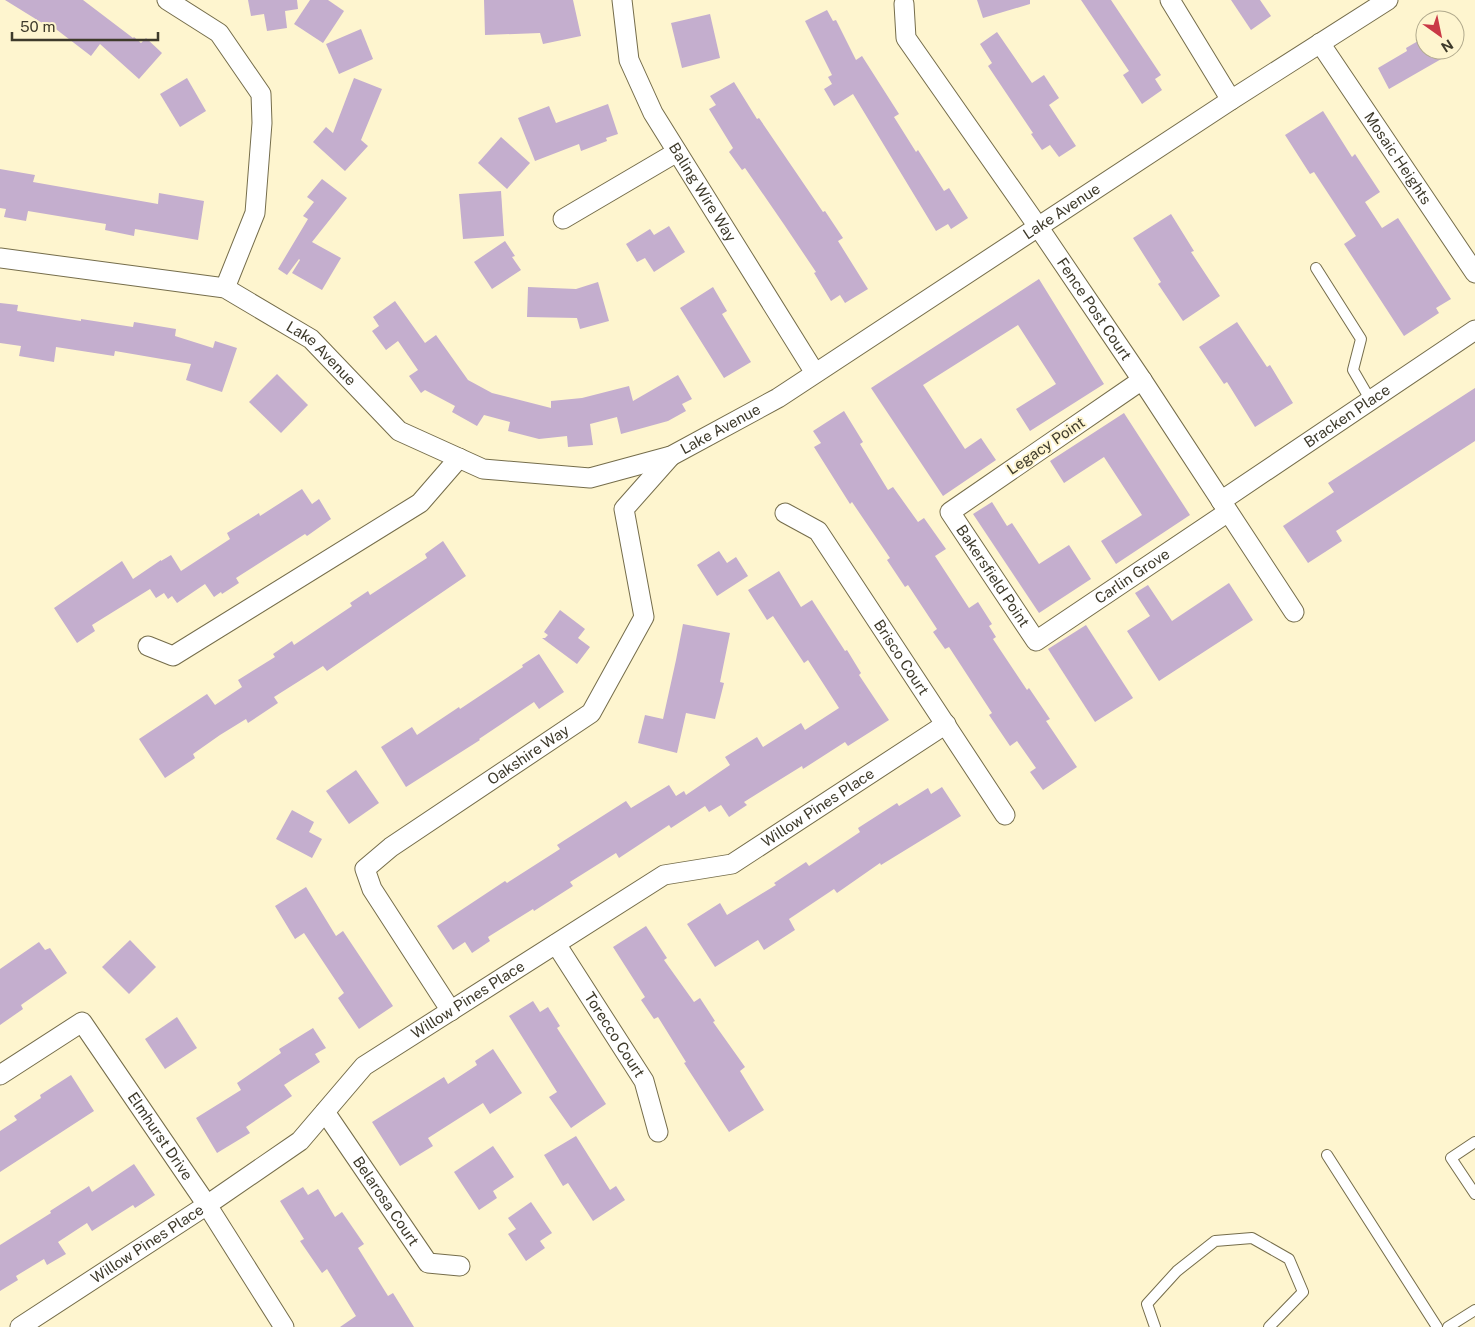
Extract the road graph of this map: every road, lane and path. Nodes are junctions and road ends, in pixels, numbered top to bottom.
1 (167, 0) edge
2 (622, 0) edge
3 (1170, 0) edge
4 (1388, 0) edge
5 (904, 4) dead end
6 (1320, 43) junction
7 (1231, 100) junction
8 (677, 152) junction
9 (563, 219) dead end
10 (1039, 228) junction
11 (0, 258) edge
12 (1316, 268) dead end
13 (1475, 273) edge
14 (225, 288) junction
15 (1475, 330) edge
16 (815, 373) junction
17 (1142, 380) junction
18 (1371, 401) junction
19 (671, 456) junction
20 (459, 458) junction
21 (1224, 506) junction
22 (950, 512) joint
23 (785, 513) dead end
24 (1294, 612) dead end
25 (1036, 641) joint
26 (148, 646) dead end
27 (946, 724) junction
28 (1005, 815) dead end
29 (556, 944) junction
30 (451, 1011) junction
31 (0, 1075) edge
32 (325, 1112) junction
33 (658, 1132) dead end
34 (1475, 1142) edge
35 (1327, 1155) dead end
36 (1475, 1194) edge
37 (207, 1205) junction
38 (460, 1266) dead end
39 (1475, 1310) edge
40 (20, 1327) edge
41 (284, 1327) edge
42 (1155, 1327) edge
43 (1268, 1327) edge
44 (1437, 1327) edge
45 (1448, 1327) edge

1 - 14 street
2 - 8 street, Baling Wire Way
3 - 7 street
4 - 6 street, Lake Avenue
5 - 10 street, Fence Post Court
6 - 7 street, Lake Avenue
6 - 13 street, Mosaic Heights
7 - 10 street, Lake Avenue
8 - 9 street
8 - 16 street, Baling Wire Way
10 - 16 street, Lake Avenue
10 - 17 street, Fence Post Court
11 - 14 street, Lake Avenue
12 - 18 lane
14 - 20 street, Lake Avenue
15 - 18 street, Bracken Place
16 - 19 street, Lake Avenue
17 - 21 street, Fence Post Court
17 - 22 street, Legacy Point
18 - 21 street, Bracken Place
19 - 20 street, Lake Avenue
19 - 30 street, Oakshire Way
20 - 26 street
21 - 24 street, Fence Post Court
21 - 25 street, Carlin Grove
22 - 25 street, Bakersfield Point
23 - 27 street, Brisco Court
27 - 28 street, Brisco Court
27 - 29 street, Willow Pines Place
29 - 30 street, Willow Pines Place
29 - 33 street, Torecco Court
30 - 32 street, Willow Pines Place
31 - 37 street, Elmhurst Drive
32 - 37 street, Willow Pines Place
32 - 38 street, Belarosa Court
34 - 36 lane
35 - 44 lane
37 - 40 street, Willow Pines Place
37 - 41 street, Elmhurst Drive
39 - 45 lane
42 - 43 lane

